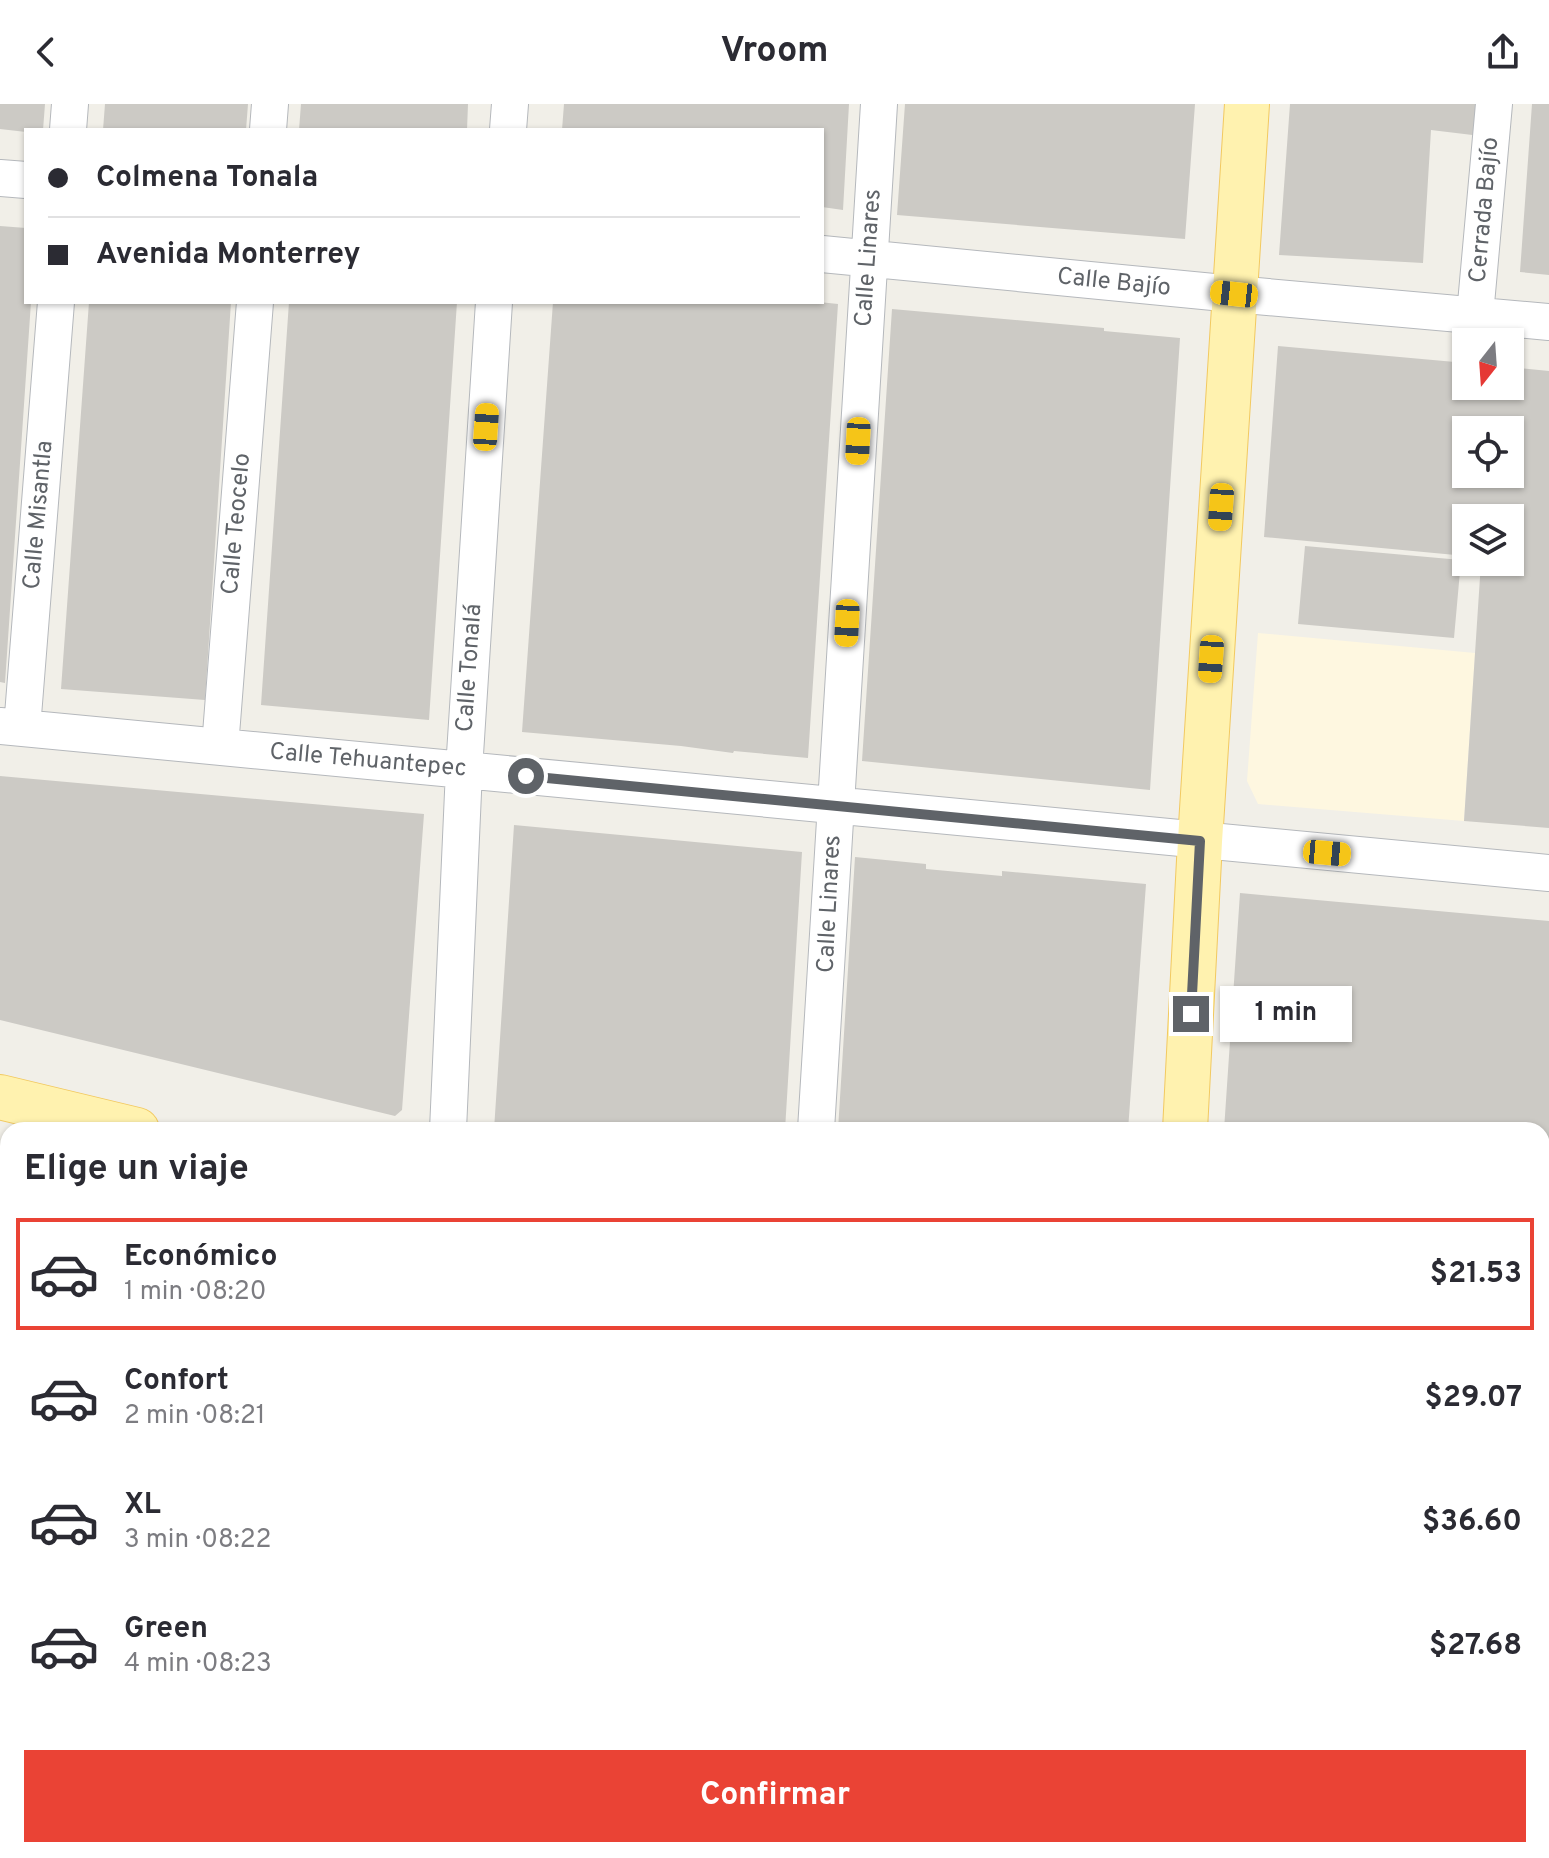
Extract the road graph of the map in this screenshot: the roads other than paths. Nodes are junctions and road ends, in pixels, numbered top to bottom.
1 (70, 104) edge
2 (270, 104) edge
3 (510, 104) edge
4 (879, 104) edge
5 (1247, 104) edge
6 (1494, 104) edge
7 (68, 128) edge
8 (268, 128) edge
9 (508, 128) edge
10 (0, 178) edge
11 (24, 180) edge
12 (824, 254) edge
13 (869, 259) junction
14 (1234, 294) junction
15 (56, 304) edge
16 (255, 304) edge
17 (494, 304) edge
18 (1475, 315) junction
19 (1549, 322) edge
20 (11, 727) edge
21 (220, 747) junction
22 (464, 770) junction
23 (836, 805) junction
24 (1200, 841) junction
25 (1549, 873) edge
26 (0, 1097) edge
27 (104, 1122) edge
28 (448, 1122) edge
29 (816, 1122) edge
30 (1185, 1122) edge

1 - 7 street
2 - 8 street
3 - 9 street
4 - 13 street, Calle Linares
5 - 14 main road
6 - 18 street, Cerrada Bajío
10 - 11 street
12 - 13 street, Calle Bajío
13 - 14 street, Calle Bajío
13 - 23 street, Calle Linares
14 - 18 street, Calle Bajío
14 - 24 main road
15 - 20 street, Calle Misantla
16 - 21 street, Calle Teocelo
17 - 22 street, Calle Tonalá
18 - 19 street, Calle Bajío
20 - 21 street, Calle Tehuantepec
21 - 22 street, Calle Tehuantepec
22 - 23 street, Calle Tehuantepec
22 - 28 street, Calle Tonalá
23 - 24 street, Calle Tehuantepec
23 - 29 street, Calle Linares
24 - 25 street, Calle Tehuantepec
24 - 30 main road
26 - 27 main road

